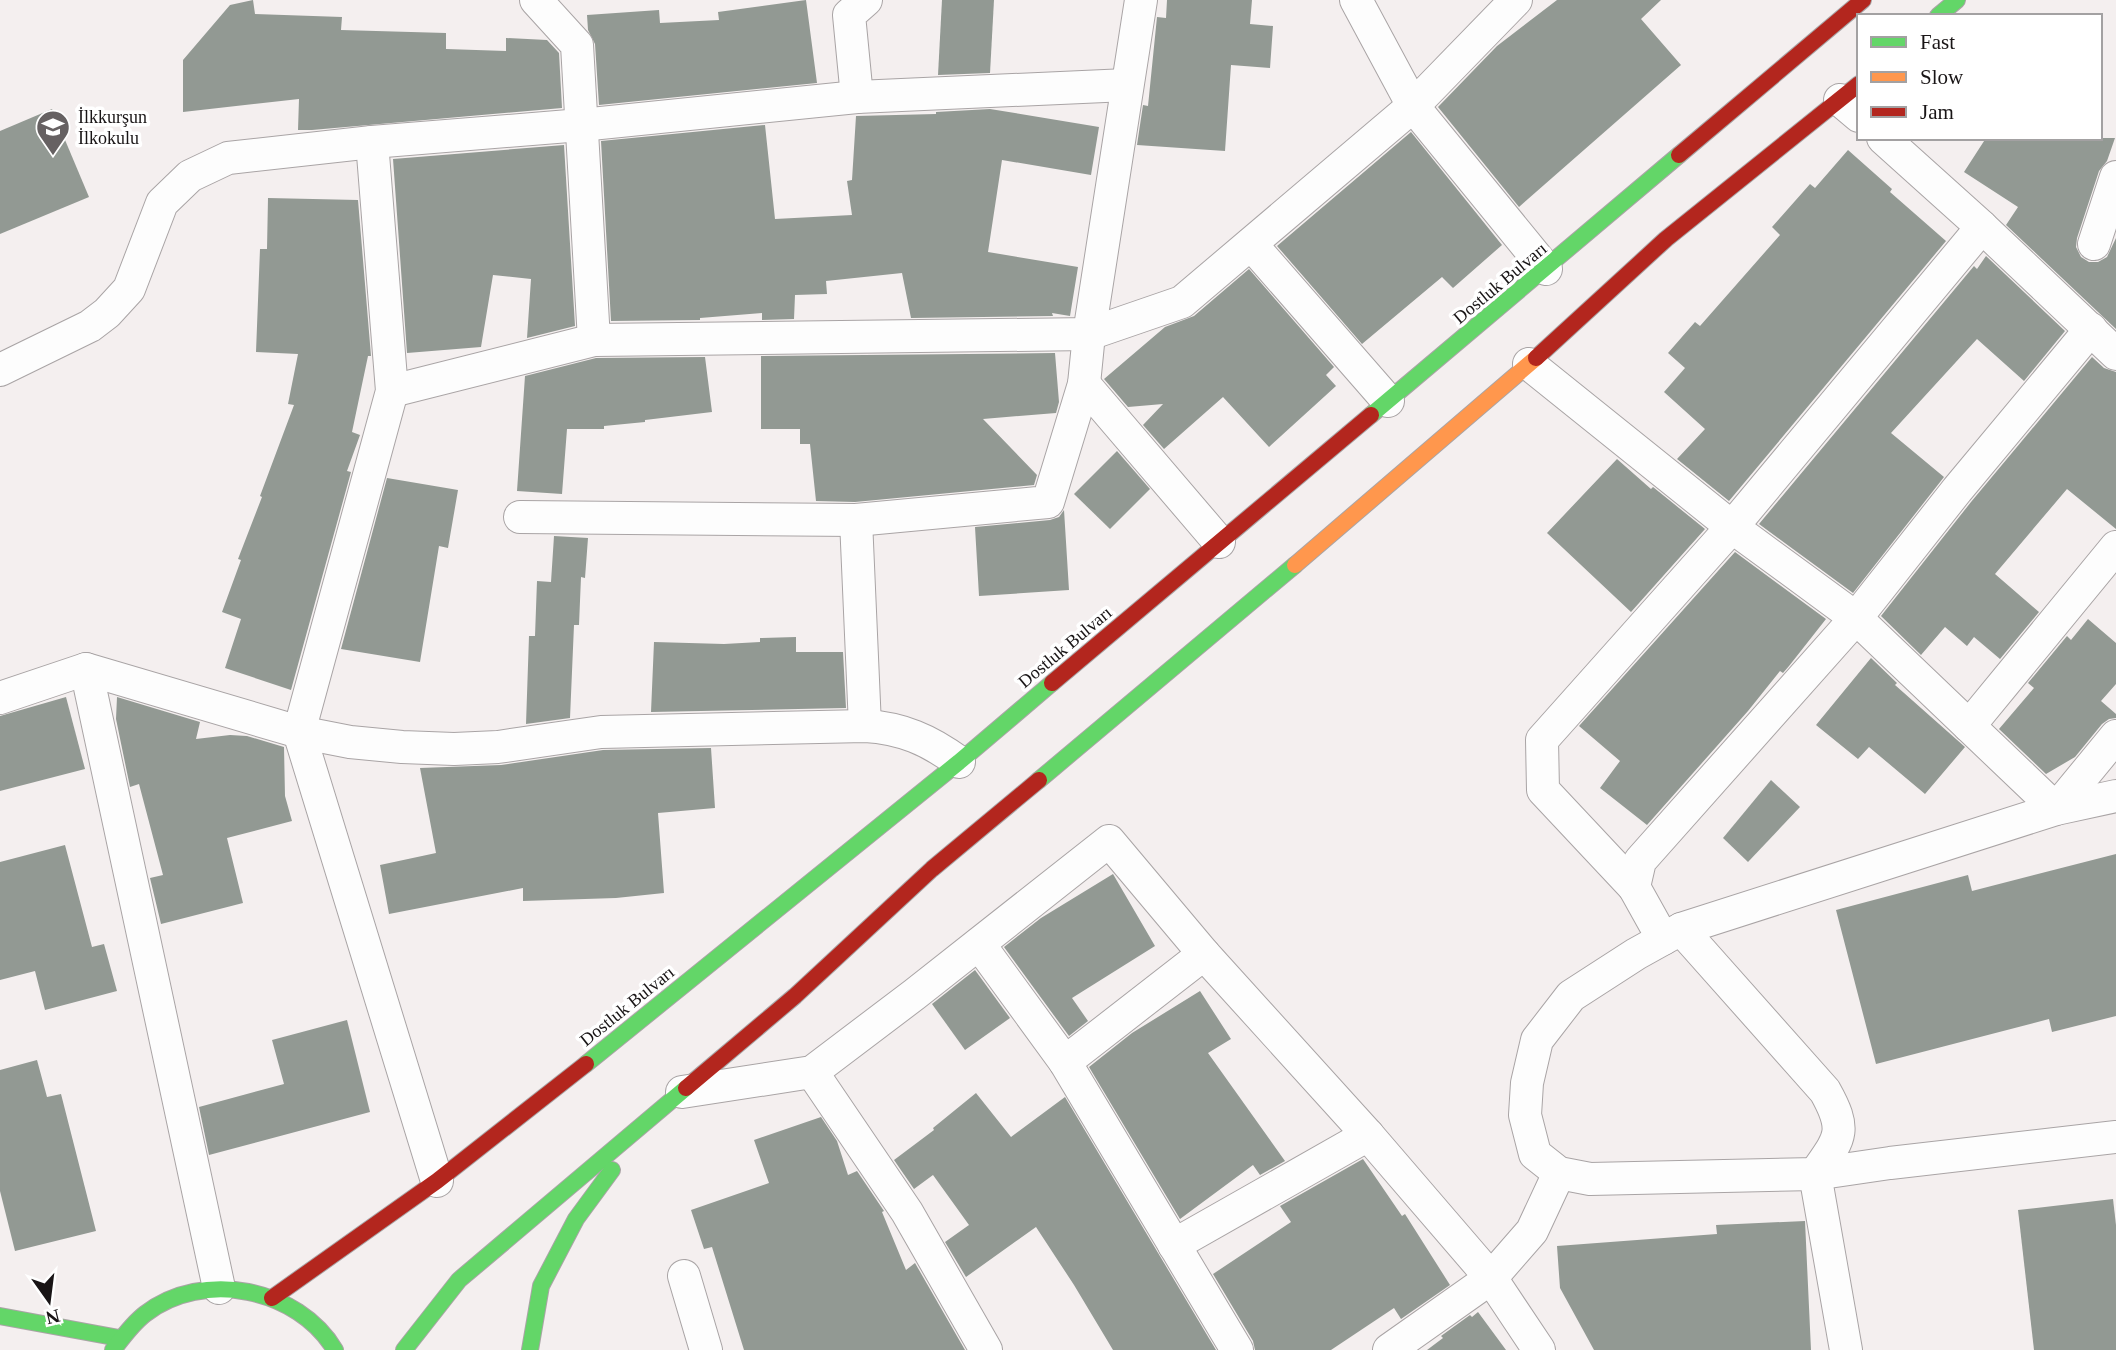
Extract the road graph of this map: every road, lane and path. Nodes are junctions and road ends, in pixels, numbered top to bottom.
1 (536, 0) edge
2 (1141, 0) edge
3 (1356, 0) edge
4 (1516, 0) edge
5 (1863, 0) edge
6 (1957, 0) edge
7 (850, 5) edge
8 (1940, 14) edge
9 (1127, 85) junction
10 (857, 97) junction
11 (1853, 100) edge
12 (1413, 106) junction
13 (581, 125) junction
14 (1885, 140) edge
15 (372, 142) junction
16 (2116, 177) edge
17 (1982, 227) junction
18 (1251, 244) junction
19 (2094, 244) dead end
20 (1546, 269) junction
21 (2091, 329) junction
22 (1089, 334) junction
23 (594, 340) junction
24 (2116, 354) edge
25 (1529, 364) junction
26 (0, 370) edge
27 (1084, 384) junction
28 (392, 391) junction
29 (1388, 401) junction
30 (520, 517) dead end
31 (856, 520) junction
32 (1732, 527) junction
33 (1219, 542) junction
34 (2116, 547) edge
35 (1856, 618) junction
36 (86, 669) junction
37 (0, 698) edge
38 (865, 726) junction
39 (1969, 726) junction
40 (299, 732) junction
41 (2116, 736) edge
42 (959, 762) junction
43 (2116, 796) edge
44 (2056, 809) junction
45 (1634, 887) junction
46 (1672, 934) junction
47 (979, 944) junction
48 (1204, 954) junction
49 (1065, 1062) junction
50 (812, 1072) junction
51 (682, 1092) junction
52 (644, 1125) junction
53 (1368, 1135) junction
54 (2116, 1137) edge
55 (1559, 1173) junction
56 (1815, 1174) junction
57 (437, 1181) junction
58 (1174, 1245) junction
59 (684, 1276) dead end
60 (1491, 1278) junction
61 (219, 1288) junction
62 (272, 1298) junction
63 (0, 1317) edge
64 (116, 1344) edge
65 (335, 1350) edge
66 (404, 1350) edge
67 (530, 1350) edge
68 (706, 1350) edge
69 (986, 1350) edge
70 (1237, 1350) edge
71 (1389, 1350) edge
72 (1539, 1350) edge
73 (1846, 1350) edge

1 - 13 street
2 - 9 street
3 - 12 street
4 - 12 street
5 - 20 main road, Dostluk Bulvarı
6 - 8 main road
7 - 10 street
9 - 10 street
9 - 22 street
10 - 13 street
11 - 25 main road
12 - 18 street
12 - 20 street
13 - 15 street
13 - 23 street
14 - 17 street
15 - 26 street
15 - 28 street
16 - 19 street
17 - 21 street
17 - 32 street
18 - 22 street
18 - 29 street
20 - 29 main road, Dostluk Bulvarı
21 - 24 street
21 - 35 street
22 - 23 street
22 - 27 street
23 - 28 street
25 - 32 street
25 - 51 main road
27 - 31 street
27 - 33 street
28 - 40 street
29 - 33 main road, Dostluk Bulvarı
30 - 31 street
31 - 38 street
32 - 35 street
32 - 45 street
33 - 42 main road, Dostluk Bulvarı
34 - 39 street
35 - 39 street
35 - 45 street
36 - 37 street
36 - 40 street
36 - 61 street
38 - 40 street
38 - 42 street
39 - 44 street
40 - 57 street
41 - 44 street
42 - 57 main road, Dostluk Bulvarı
43 - 44 street
44 - 46 street
45 - 46 street
46 - 55 street
46 - 56 street
47 - 48 street
47 - 49 street
47 - 50 street
48 - 49 street
48 - 53 street
49 - 58 street
50 - 51 street
50 - 69 street
51 - 52 main road
52 - 66 main road
52 - 67 main road
53 - 58 street
53 - 60 street
54 - 56 street
55 - 56 street
55 - 60 street
56 - 73 street
57 - 62 main road, Dostluk Bulvarı
58 - 70 street
59 - 68 street
60 - 71 street
60 - 72 street
61 - 62 main road
61 - 64 main road
62 - 65 main road
63 - 64 main road

